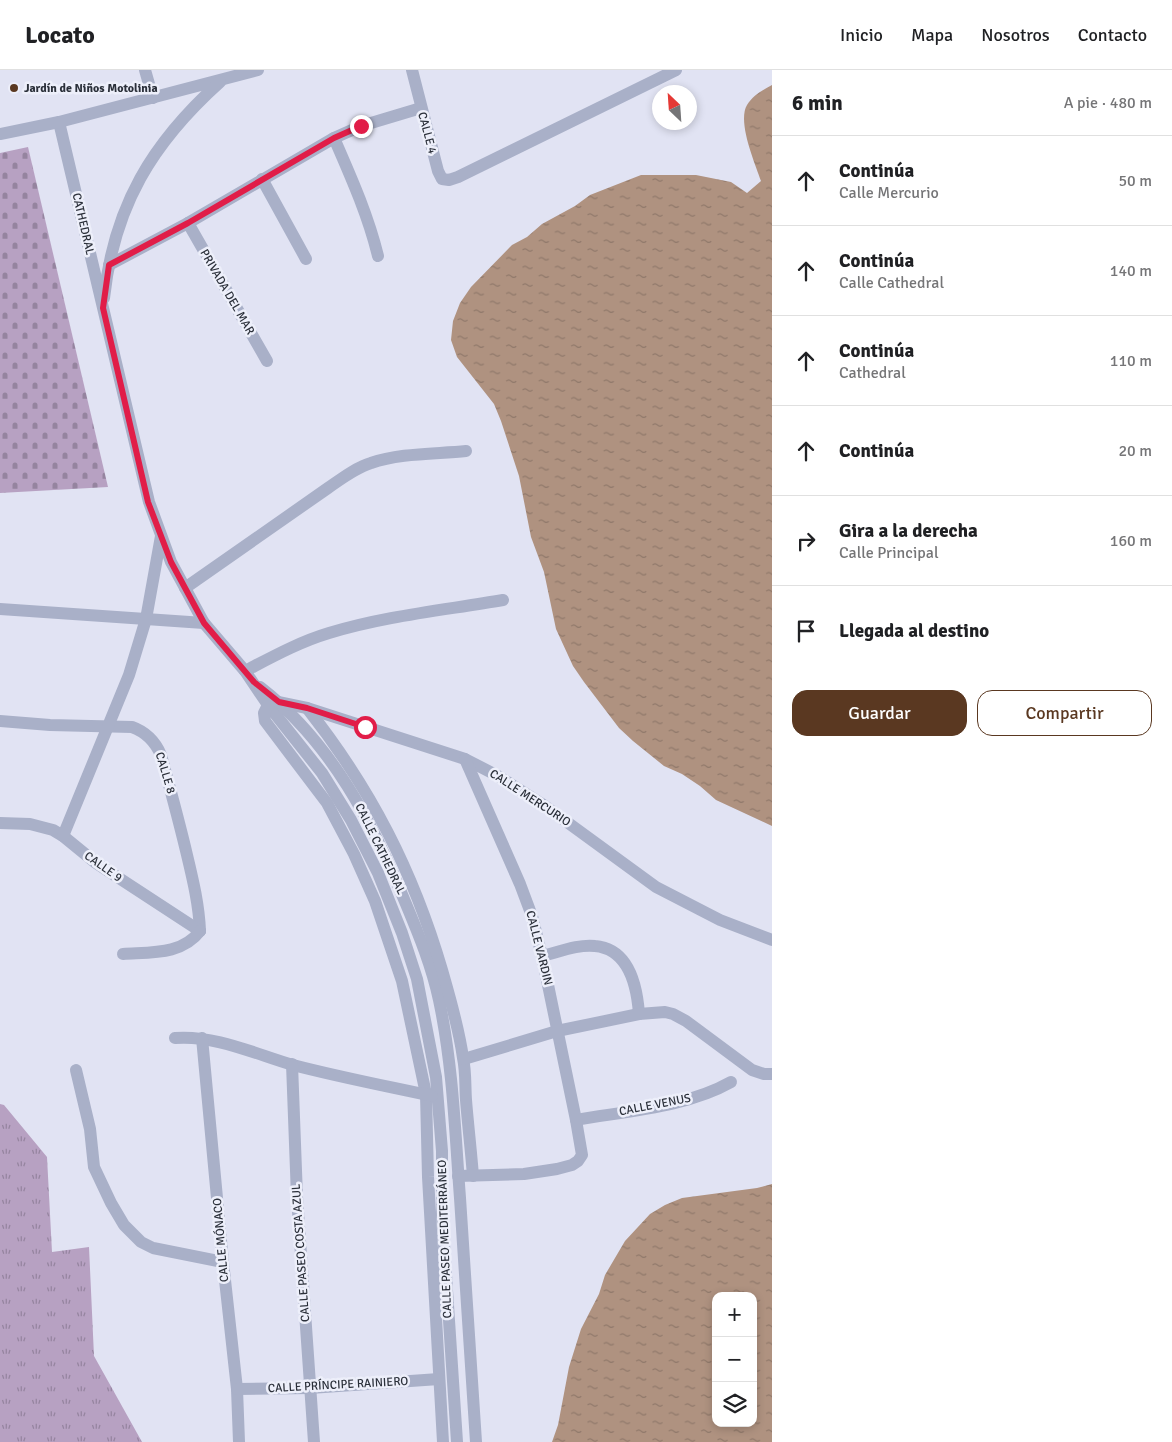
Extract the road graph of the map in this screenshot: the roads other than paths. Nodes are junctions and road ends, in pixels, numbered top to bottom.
1 (144, 70) edge
2 (258, 70) edge
3 (412, 70) edge
4 (676, 70) edge
5 (222, 80) junction
6 (153, 98) junction
7 (421, 108) junction
8 (59, 122) junction
9 (0, 134) edge
10 (334, 138) junction
11 (262, 179) junction
12 (188, 223) junction
13 (378, 256) dead end
14 (306, 259) dead end
15 (109, 265) junction
16 (103, 308) junction
17 (267, 361) dead end
18 (466, 451) dead end
19 (148, 502) joint
20 (161, 536) junction
21 (185, 588) junction
22 (503, 600) dead end
23 (0, 609) edge
24 (146, 619) junction
25 (204, 623) junction
26 (245, 671) junction
27 (274, 703) junction
28 (307, 708) junction
29 (0, 721) edge
30 (109, 726) junction
31 (465, 759) junction
32 (0, 822) edge
33 (63, 836) junction
34 (200, 931) junction
35 (772, 940) edge
36 (123, 954) dead end
37 (542, 956) junction
38 (639, 1014) junction
39 (557, 1031) junction
40 (428, 1036) joint
41 (175, 1038) dead end
42 (202, 1038) junction
43 (447, 1048) joint
44 (464, 1058) junction
45 (292, 1064) junction
46 (76, 1070) dead end
47 (772, 1074) edge
48 (731, 1082) dead end
49 (431, 1096) junction
50 (454, 1099) junction
51 (576, 1120) junction
52 (458, 1176) junction
53 (473, 1176) junction
54 (223, 1262) junction
55 (439, 1379) junction
56 (310, 1388) junction
57 (237, 1389) junction
58 (239, 1442) edge
59 (314, 1442) edge
60 (443, 1442) edge
61 (457, 1442) edge
62 (476, 1442) edge

1 - 6 street
2 - 5 street
3 - 7 street, CALLE 4
4 - 7 street, CALLE 4
5 - 6 street
5 - 15 street
6 - 8 street
7 - 10 street
8 - 9 street
8 - 16 street, CATHEDRAL
10 - 11 street
10 - 13 street
11 - 12 street
11 - 14 street
12 - 15 street
12 - 17 street, PRIVADA DEL MAR
15 - 16 street
16 - 19 street, CATHEDRAL
18 - 21 street
19 - 20 street, CALLE CATHEDRAL
20 - 21 street, CALLE CATHEDRAL
20 - 24 street
21 - 25 street, CALLE CATHEDRAL
22 - 26 street
23 - 24 street
24 - 25 street
24 - 30 street
25 - 26 street, CALLE CATHEDRAL
26 - 27 street, CALLE CATHEDRAL
27 - 28 street, CALLE MERCURIO
27 - 40 street, CALLE CATHEDRAL
27 - 43 street, CALLE CATHEDRAL
27 - 49 street
28 - 31 street, CALLE MERCURIO
28 - 44 street
29 - 30 street, CALLE 8
30 - 33 street
30 - 34 street, CALLE 8
31 - 35 street, CALLE MERCURIO
31 - 37 street, CALLE VARDIN
32 - 33 street, CALLE 9
33 - 34 street, CALLE 9
34 - 36 street
37 - 38 street
37 - 39 street, CALLE VARDIN
38 - 39 street
38 - 47 street
39 - 44 street
39 - 51 street, CALLE VARDIN
40 - 49 street, CALLE PASEO MEDITERRÁNEO
41 - 42 street
42 - 45 street
42 - 54 street, CALLE MÓNACO
43 - 50 street, CALLE PASEO MEDITERRÁNEO
44 - 53 street
45 - 49 street
45 - 56 street, CALLE PASEO COSTA AZUL
46 - 54 street
48 - 51 street, CALLE VENUS
49 - 50 street
49 - 55 street
49 - 61 street, CALLE PASEO MEDITERRÁNEO
50 - 52 street, CALLE PASEO MEDITERRÁNEO
51 - 53 street, CALLE VARDIN
52 - 53 street
52 - 62 street, CALLE PASEO MEDITERRÁNEO
54 - 57 street, CALLE MÓNACO
55 - 56 street, CALLE PRÍNCIPE RAINIERO
55 - 60 street
56 - 57 street, CALLE PRÍNCIPE RAINIERO
56 - 59 street, CALLE PASEO COSTA AZUL
57 - 58 street, CALLE MÓNACO

